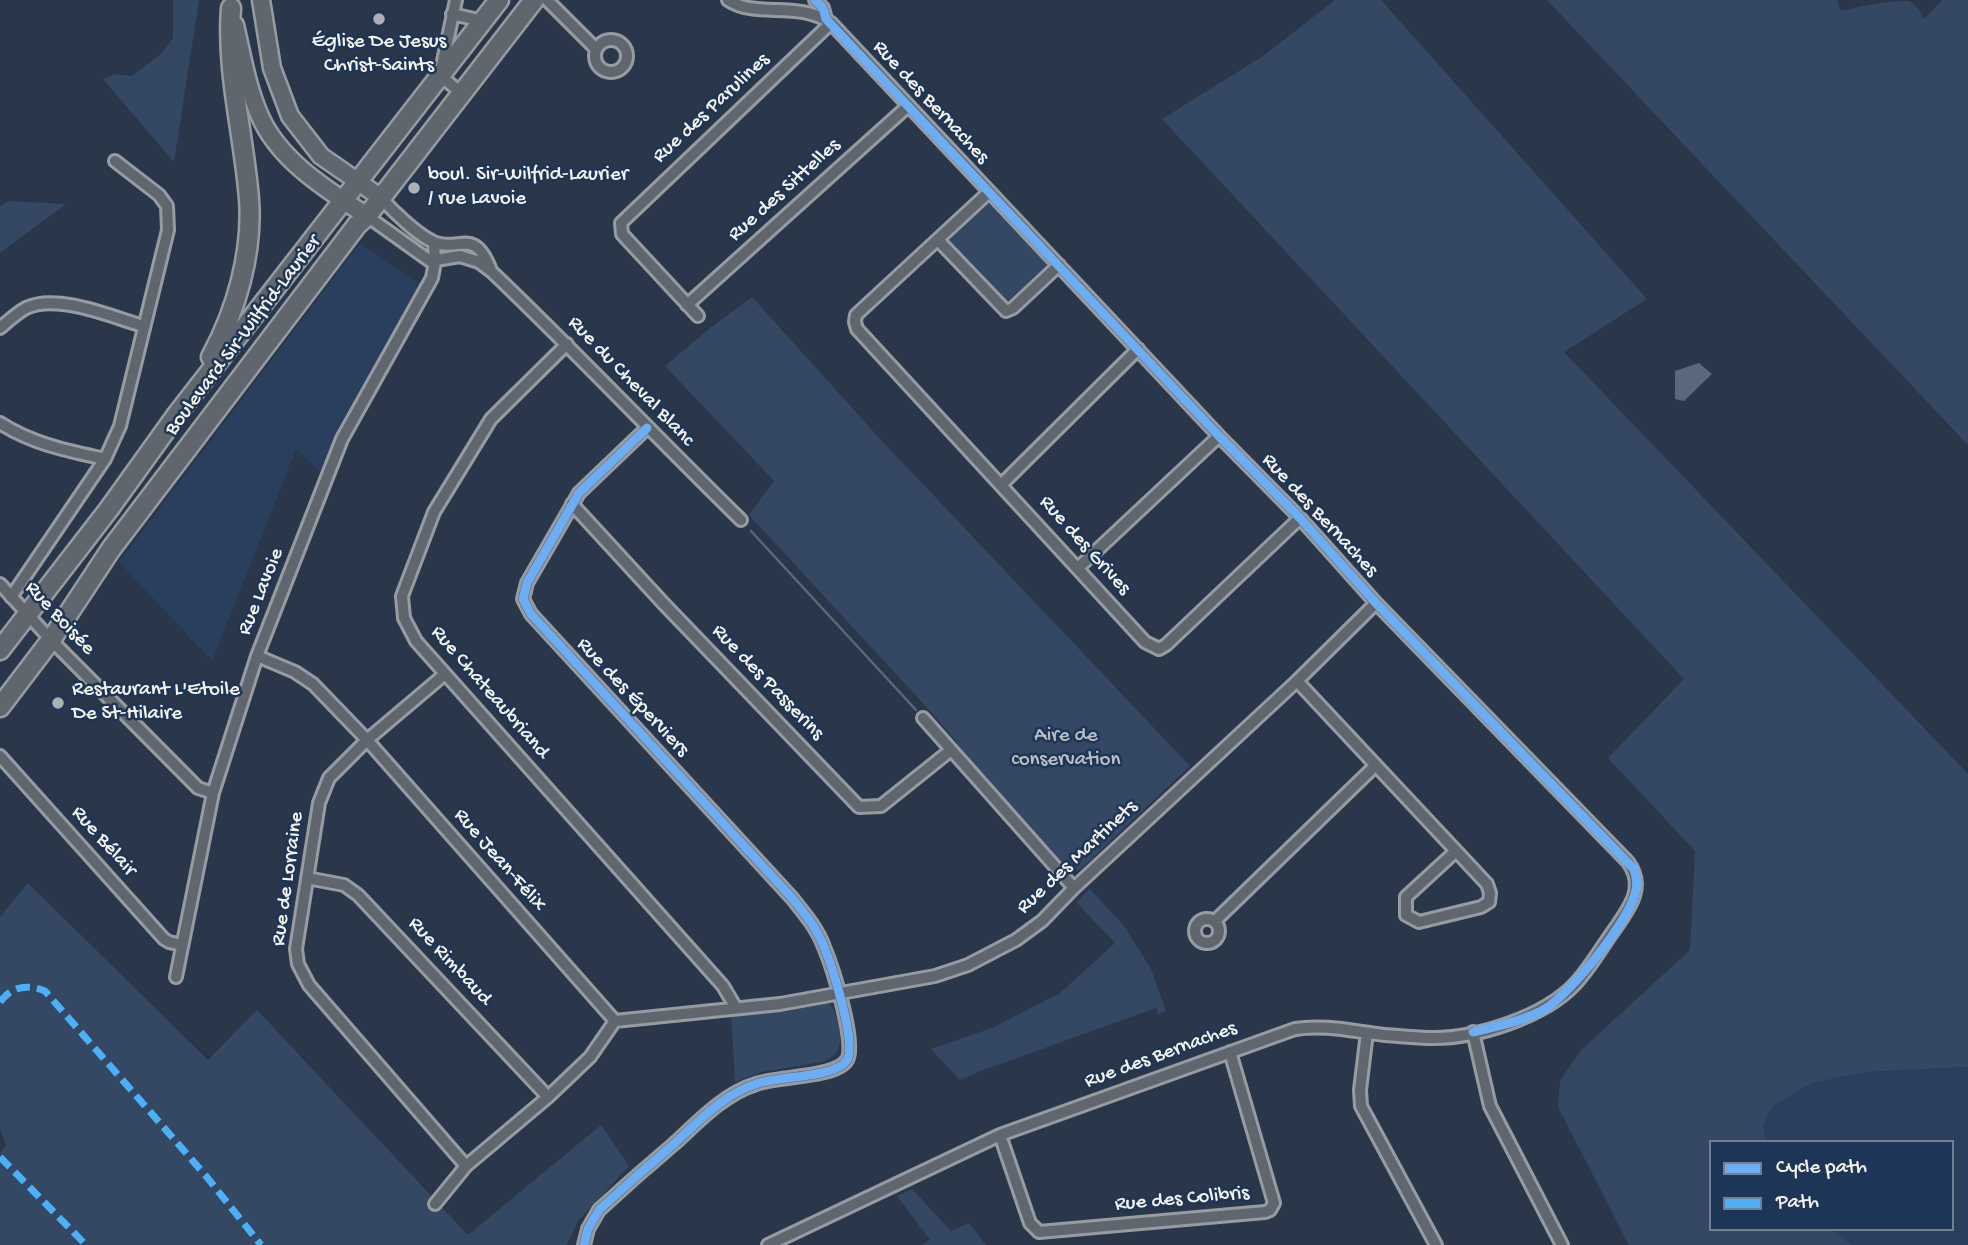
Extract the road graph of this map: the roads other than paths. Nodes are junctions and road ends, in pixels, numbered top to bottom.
1 (261, 0) edge
2 (456, 0) edge
3 (499, 0) edge
4 (534, 0) edge
5 (547, 0) edge
6 (729, 0) edge
7 (814, 0) edge
8 (231, 4) edge
9 (452, 14) junction
10 (482, 21) junction
11 (828, 21) junction
12 (596, 49) dead end
13 (440, 75) junction
14 (462, 94) junction
15 (908, 106) junction
16 (115, 161) dead end
17 (357, 180) junction
18 (989, 192) junction
19 (380, 197) junction
20 (343, 201) junction
21 (367, 216) junction
22 (938, 240) junction
23 (434, 243) junction
24 (435, 262) junction
25 (1059, 265) junction
26 (491, 271) junction
27 (687, 305) junction
28 (698, 316) dead end
29 (143, 326) junction
30 (0, 328) edge
31 (567, 344) junction
32 (1138, 349) junction
33 (178, 413) junction
34 (0, 423) edge
35 (647, 428) junction
36 (1219, 436) junction
37 (105, 459) junction
38 (1001, 485) junction
39 (572, 504) junction
40 (1300, 518) junction
41 (741, 520) dead end
42 (1078, 568) junction
43 (0, 584) edge
44 (11, 597) junction
45 (1376, 603) junction
46 (27, 616) junction
47 (51, 640) junction
48 (0, 650) edge
49 (257, 656) junction
50 (445, 674) junction
51 (1297, 681) junction
52 (0, 707) edge
53 (923, 718) dead end
54 (367, 740) junction
55 (951, 750) junction
56 (0, 756) edge
57 (1376, 765) junction
58 (213, 793) junction
59 (1456, 852) junction
60 (307, 878) junction
61 (1074, 888) junction
62 (1215, 922) dead end
63 (182, 945) junction
64 (176, 977) dead end
65 (838, 993) junction
66 (736, 1008) junction
67 (614, 1021) junction
68 (1473, 1032) junction
69 (1367, 1033) junction
70 (1230, 1052) junction
71 (548, 1097) junction
72 (1000, 1135) junction
73 (466, 1166) junction
74 (435, 1204) dead end
75 (584, 1245) edge
76 (768, 1245) edge
77 (1436, 1245) edge
78 (1562, 1245) edge

1 - 17 street
2 - 9 street
3 - 10 main road, Boulevard Sir-Wilfrid-Laurier
4 - 14 main road, Boulevard Sir-Wilfrid-Laurier
5 - 12 street
6 - 11 street, Rue des Bernaches
7 - 11 street, Rue des Bernaches
8 - 20 street
8 - 33 main road
9 - 10 street
9 - 13 street
10 - 13 main road, Boulevard Sir-Wilfrid-Laurier
11 - 15 street, Rue des Bernaches
11 - 27 street, Rue des Parulines
13 - 14 street
13 - 17 main road, Boulevard Sir-Wilfrid-Laurier
14 - 19 main road, Boulevard Sir-Wilfrid-Laurier
15 - 18 street, Rue des Bernaches
15 - 27 street, Rue des Sittelles
16 - 29 street
17 - 19 street
17 - 20 main road, Boulevard Sir-Wilfrid-Laurier
18 - 22 street
18 - 25 street, Rue des Bernaches
19 - 21 main road, Boulevard Sir-Wilfrid-Laurier
19 - 23 street
20 - 21 street
20 - 33 main road, Boulevard Sir-Wilfrid-Laurier
21 - 24 street
21 - 47 main road, Boulevard Sir-Wilfrid-Laurier
22 - 25 street
22 - 38 street, Rue des Grives
23 - 24 street, Rue Lavoie
23 - 26 street, Rue du Cheval Blanc
24 - 26 street, Rue du Cheval Blanc
24 - 49 street, Rue Lavoie
25 - 32 street, Rue des Bernaches
26 - 31 street, Rue du Cheval Blanc
27 - 28 street
29 - 30 street
29 - 37 street
31 - 35 street, Rue du Cheval Blanc
31 - 50 street, Rue Chateaubriand
32 - 36 street, Rue des Bernaches
32 - 38 street
33 - 46 main road, Boulevard Sir-Wilfrid-Laurier
34 - 37 street
35 - 39 street, Rue des Éperviers
35 - 41 street, Rue du Cheval Blanc
36 - 40 street, Rue des Bernaches
36 - 42 street
37 - 44 street
38 - 42 street, Rue des Grives
39 - 55 street, Rue des Passerins
39 - 65 street, Rue des Éperviers
40 - 42 street, Rue des Grives
40 - 45 street, Rue des Bernaches
43 - 44 street, Rue Boisée
44 - 46 street, Rue Boisée
45 - 51 street, Rue des Martinets
45 - 68 street, Rue des Bernaches
46 - 47 street, Rue Boisée
46 - 48 main road, Boulevard Sir-Wilfrid-Laurier
47 - 52 main road, Boulevard Sir-Wilfrid-Laurier
47 - 58 street, Rue Boisée
49 - 54 street, Rue Jean-Félix
49 - 58 street, Rue Lavoie
50 - 54 street, Rue de Lorraine
50 - 66 street, Rue Chateaubriand
51 - 57 street
51 - 61 street, Rue des Martinets
53 - 55 street
54 - 60 street, Rue de Lorraine
54 - 67 street, Rue Jean-Félix
55 - 61 street
56 - 63 street, Rue Bélair
57 - 59 street
57 - 62 street
58 - 63 street, Rue Lavoie
59 - 59 street
60 - 71 street, Rue Rimbaud
60 - 73 street, Rue de Lorraine
61 - 65 street, Rue des Martinets
63 - 64 street, Rue Lavoie
65 - 66 street, Rue des Martinets
65 - 75 street
66 - 67 street
67 - 71 street
68 - 69 street, Rue des Bernaches
68 - 78 street
69 - 70 street, Rue des Bernaches
69 - 77 street
70 - 72 street, Rue des Bernaches
70 - 72 street, Rue des Colibris
71 - 73 street
72 - 76 street, Rue des Bernaches
73 - 74 street

